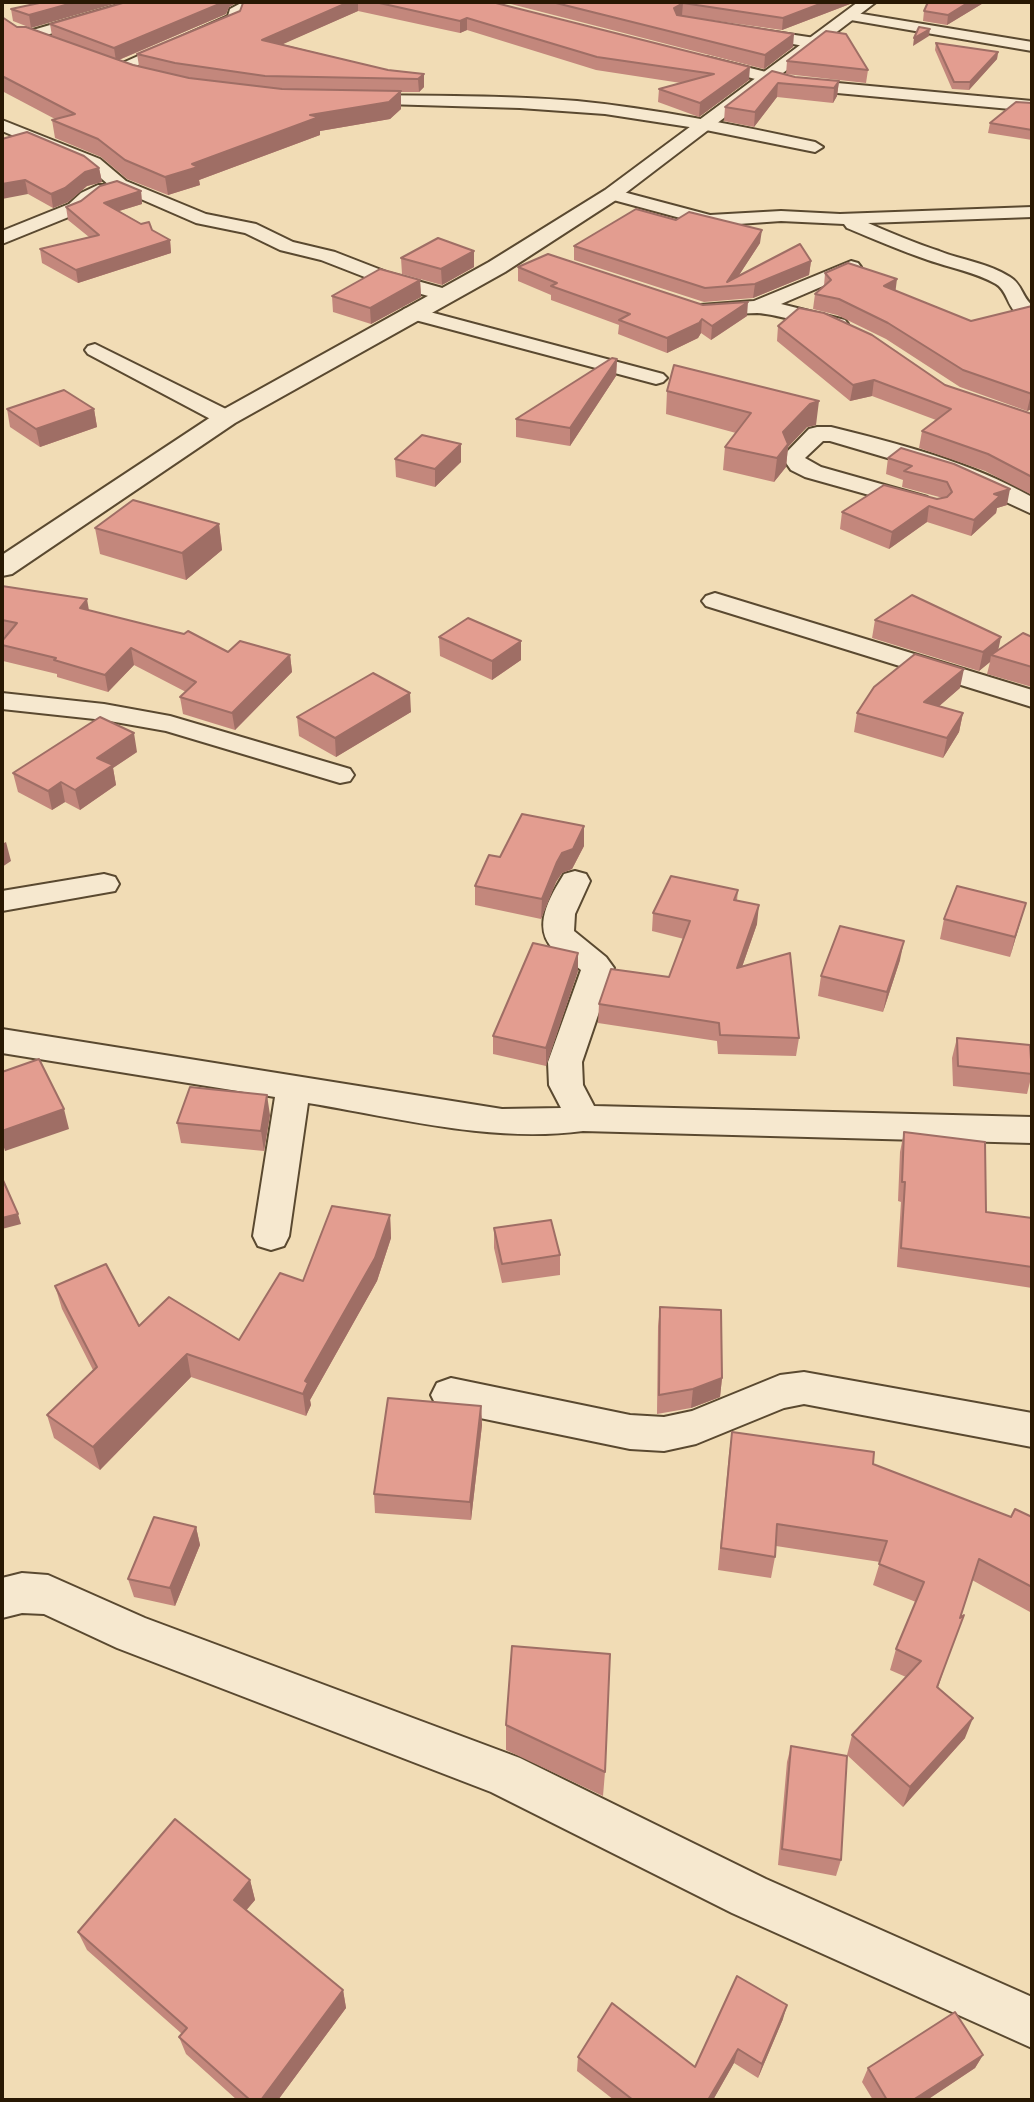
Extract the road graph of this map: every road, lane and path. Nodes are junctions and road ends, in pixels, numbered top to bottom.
1 (144, 2) edge
2 (250, 4) edge
3 (859, 9) edge
4 (2, 24) edge
5 (735, 30) edge
6 (29, 37) junction
7 (815, 43) junction
8 (2, 44) edge
9 (55, 46) edge
10 (1032, 47) edge
11 (693, 59) edge
12 (143, 76) edge
13 (765, 76) junction
14 (343, 100) edge
15 (1032, 106) edge
16 (708, 124) junction
17 (2, 125) edge
18 (816, 147) dead end
19 (120, 185) junction
20 (611, 194) junction
21 (1032, 212) edge
22 (841, 219) junction
23 (2, 238) edge
24 (851, 267) edge
25 (446, 295) junction
26 (680, 303) edge
27 (758, 307) junction
28 (411, 313) junction
29 (1032, 315) edge
30 (856, 332) edge
31 (95, 350) dead end
32 (656, 379) dead end
33 (226, 418) junction
34 (935, 506) edge
35 (1032, 507) edge
36 (2, 568) edge
37 (715, 601) dead end
38 (1032, 699) edge
39 (2, 701) edge
40 (340, 775) dead end
41 (575, 881) dead end
42 (104, 884) dead end
43 (2, 901) edge
44 (2, 1041) edge
45 (293, 1088) junction
46 (583, 1118) junction
47 (1032, 1130) edge
48 (271, 1236) dead end
49 (451, 1395) dead end
50 (1032, 1430) edge
51 (2, 1598) edge
52 (1032, 2023) edge

1 - 6 street
2 - 12 street
3 - 7 street
3 - 10 street
4 - 6 street
5 - 7 street
6 - 8 street
6 - 9 street
7 - 13 street
11 - 13 street
13 - 15 street
13 - 16 street
14 - 16 street
16 - 18 street
16 - 20 street
17 - 19 street
19 - 23 street
19 - 25 street
20 - 22 street
20 - 25 street
21 - 22 street
22 - 29 street
24 - 27 street
25 - 28 street
26 - 27 street
27 - 30 street
28 - 32 street
28 - 33 street
31 - 33 street
33 - 36 street
34 - 35 street
37 - 38 street
39 - 40 street
41 - 46 street
42 - 43 street
44 - 45 street
45 - 46 street
45 - 48 street
46 - 47 street
49 - 50 street
51 - 52 street

